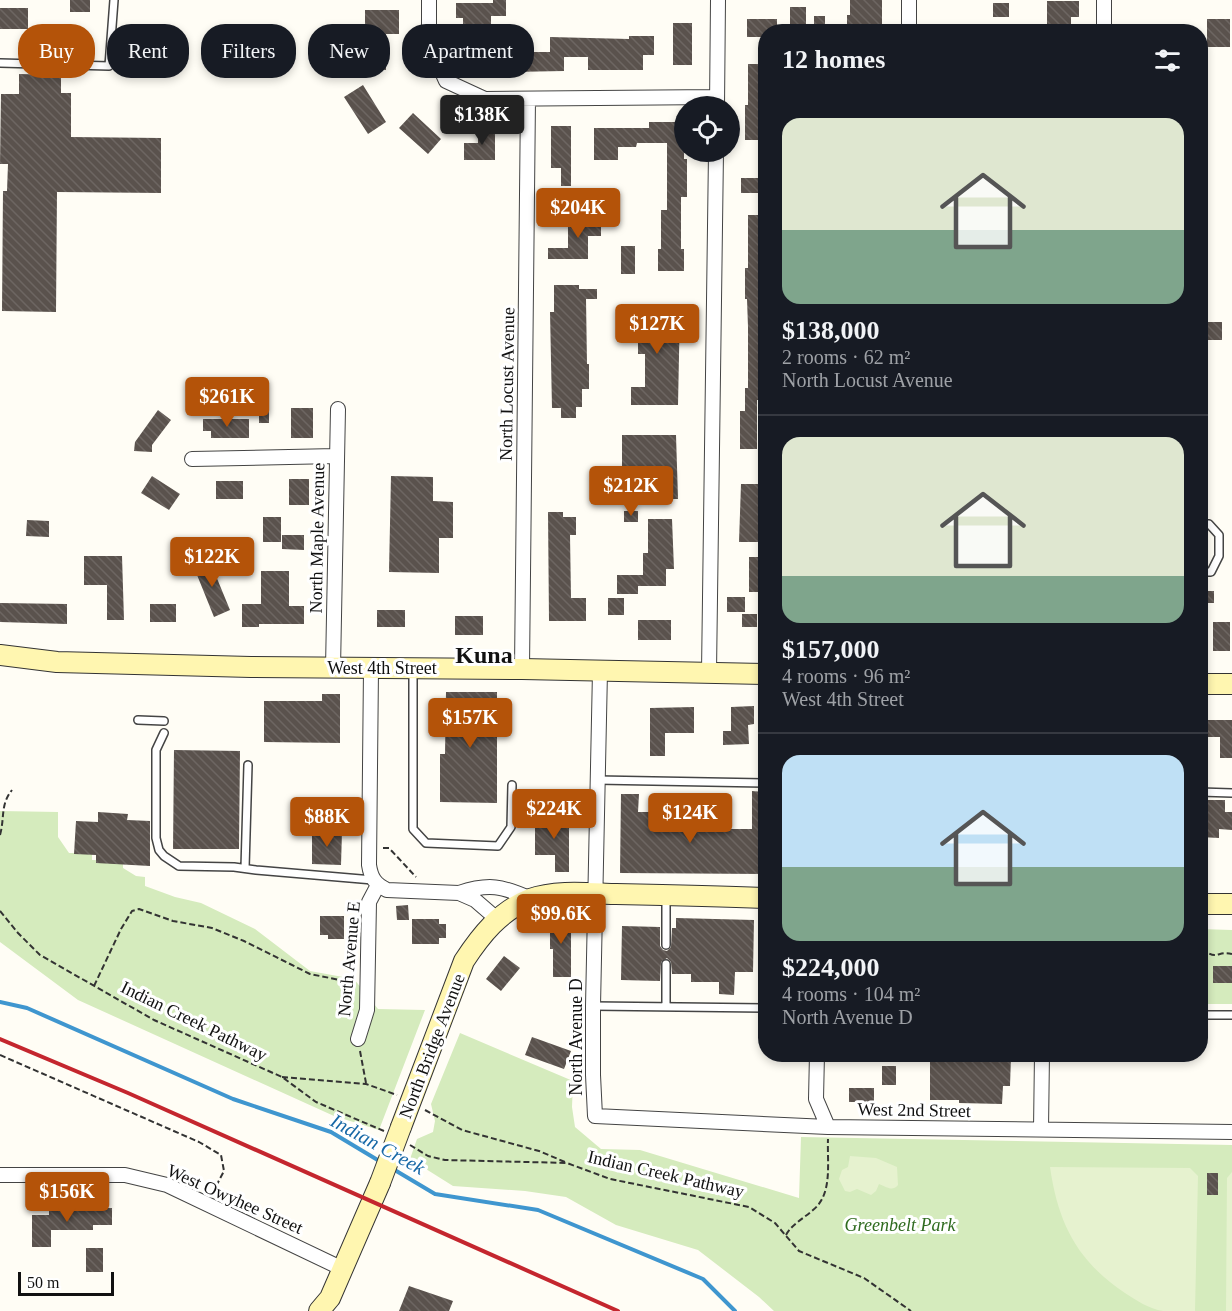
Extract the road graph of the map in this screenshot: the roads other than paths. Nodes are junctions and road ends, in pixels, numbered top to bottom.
1 (114, 0) edge
2 (429, 0) edge
3 (718, 0) edge
4 (909, 0) edge
5 (1104, 0) edge
6 (909, 24) edge
7 (1104, 24) edge
8 (0, 63) edge
9 (717, 96) edge
10 (528, 99) junction
11 (674, 101) edge
12 (716, 162) edge
13 (338, 410) dead end
14 (336, 456) junction
15 (192, 459) dead end
16 (1208, 524) edge
17 (1208, 572) edge
18 (0, 655) edge
19 (333, 668) junction
20 (371, 669) junction
21 (413, 669) junction
22 (522, 669) junction
23 (600, 671) junction
24 (709, 672) junction
25 (758, 674) edge
26 (1208, 684) edge
27 (1232, 684) edge
28 (138, 720) dead end
29 (164, 721) dead end
30 (164, 733) dead end
31 (248, 765) dead end
32 (597, 780) junction
33 (758, 783) edge
34 (512, 785) dead end
35 (1208, 792) edge
36 (1232, 793) edge
37 (245, 868) junction
38 (375, 882) junction
39 (459, 892) junction
40 (594, 893) junction
41 (666, 895) junction
42 (758, 898) edge
43 (531, 899) junction
44 (1208, 904) edge
45 (1232, 904) edge
46 (497, 919) junction
47 (666, 945) dead end
48 (666, 964) dead end
49 (593, 1006) junction
50 (666, 1007) junction
51 (758, 1008) edge
52 (1208, 1015) edge
53 (1232, 1015) edge
54 (358, 1039) road end
55 (817, 1062) edge
56 (1042, 1062) edge
57 (595, 1116) joint
58 (828, 1127) junction
59 (1041, 1129) junction
60 (1232, 1132) edge
61 (0, 1175) edge
62 (343, 1269) junction
63 (319, 1311) edge

1 - 8 lane
2 - 10 street
3 - 9 street
4 - 6 street
5 - 7 street
10 - 11 street
10 - 22 street, North Locust Avenue
12 - 24 street
13 - 14 street, North Maple Avenue
14 - 15 street
14 - 19 street, North Maple Avenue
16 - 17 lane
18 - 19 main road, West 4th Street
19 - 20 main road, West 4th Street
20 - 21 main road, West 4th Street
20 - 38 street, North Avenue E
21 - 22 main road, West 4th Street
21 - 34 lane
22 - 23 main road, West 4th Street
23 - 24 main road, West 4th Street
23 - 32 street, North Avenue D
24 - 25 main road, West 4th Street
26 - 27 main road
28 - 29 lane
30 - 37 lane
31 - 37 lane
32 - 33 lane
32 - 40 street, North Avenue D
35 - 36 lane
37 - 38 lane
38 - 39 street
38 - 54 street, North Avenue E
39 - 43 street
39 - 46 street
40 - 41 main road, North Bridge Avenue
40 - 43 main road, North Bridge Avenue
40 - 49 street, North Avenue D
41 - 42 main road, North Bridge Avenue
41 - 47 lane
43 - 46 main road, North Bridge Avenue
44 - 45 main road
46 - 62 main road, North Bridge Avenue, bridge
48 - 50 lane
49 - 50 lane
49 - 57 street, North Avenue D
50 - 51 lane
52 - 53 lane
55 - 58 street
56 - 59 street
57 - 58 street, West 2nd Street
58 - 59 street, West 2nd Street
59 - 60 street, West 2nd Street
61 - 62 street, West Owyhee Street
62 - 63 main road, North Bridge Avenue

